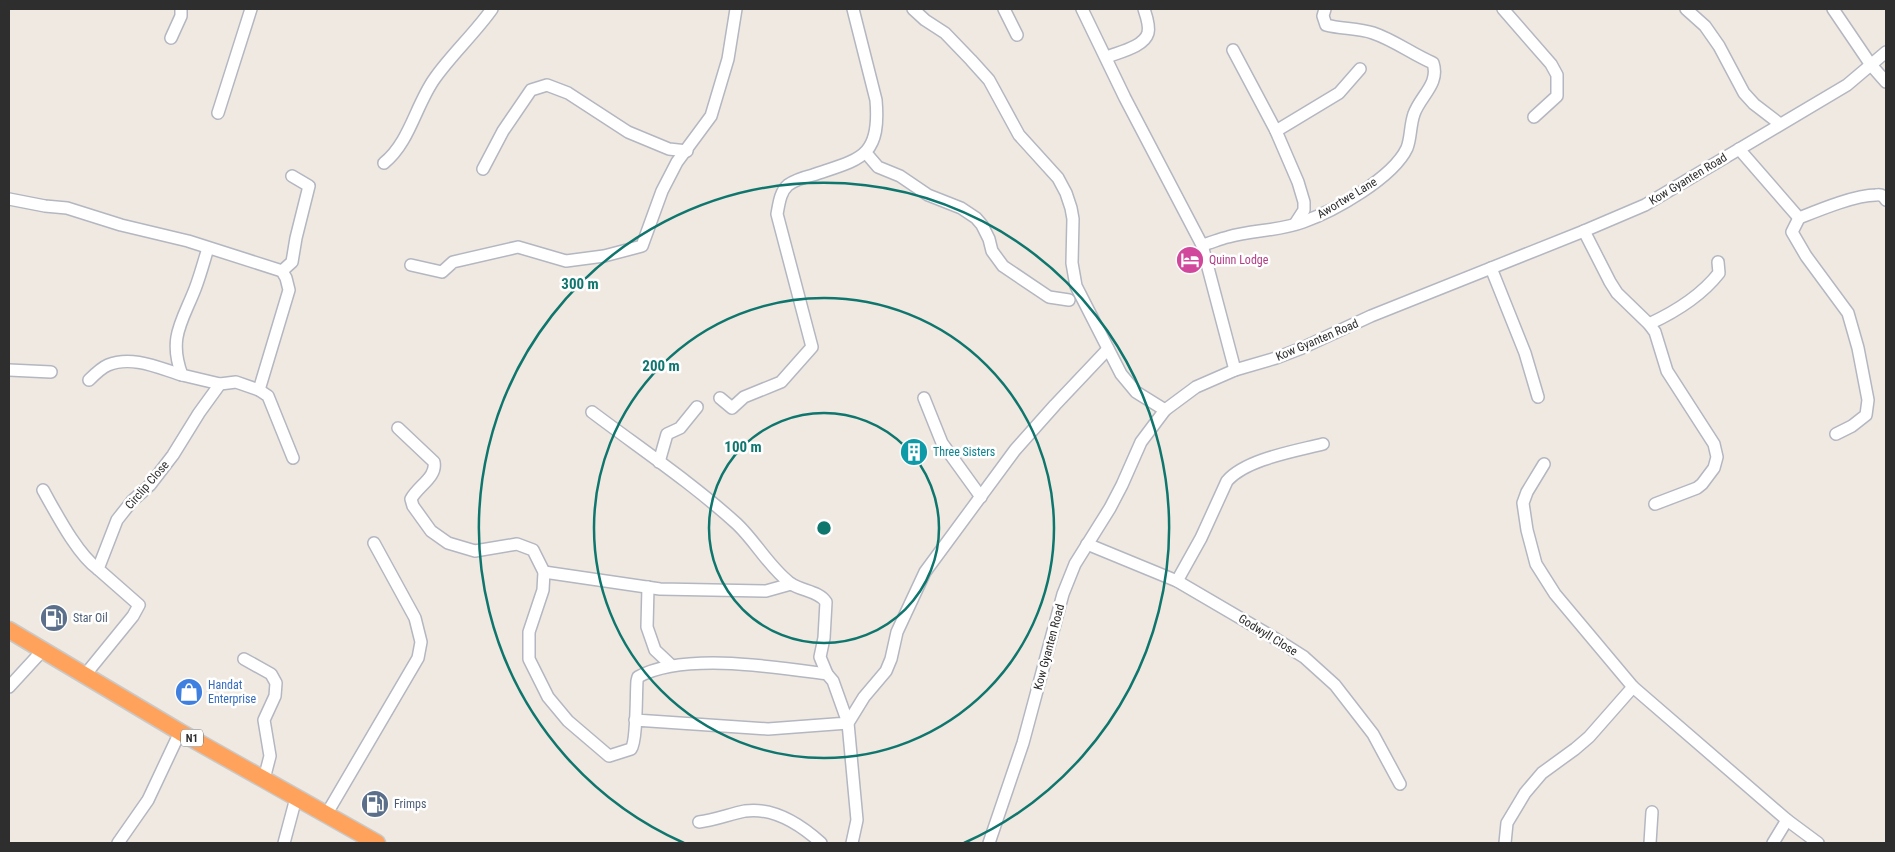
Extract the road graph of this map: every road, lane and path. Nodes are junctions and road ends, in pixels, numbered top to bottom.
1 (181, 9) edge
2 (251, 9) edge
3 (492, 9) edge
4 (736, 9) edge
5 (853, 9) edge
6 (913, 9) edge
7 (1004, 9) edge
8 (1082, 9) edge
9 (1144, 9) edge
10 (1325, 9) edge
11 (1503, 9) edge
12 (1686, 9) edge
13 (1833, 9) edge
14 (1017, 35) dead end
15 (171, 38) dead end
16 (1233, 50) dead end
17 (1886, 52) edge
18 (1107, 57) junction
19 (1871, 65) junction
20 (1360, 69) dead end
21 (1886, 82) edge
22 (218, 113) dead end
23 (1534, 116) dead end
24 (1780, 124) junction
25 (1276, 131) junction
26 (1739, 149) junction
27 (687, 151) junction
28 (866, 153) junction
29 (384, 163) dead end
30 (483, 169) dead end
31 (292, 176) dead end
32 (1885, 196) edge
33 (9, 199) edge
34 (1799, 218) junction
35 (1295, 224) junction
36 (1584, 231) junction
37 (1202, 246) junction
38 (208, 248) junction
39 (1718, 262) dead end
40 (411, 266) dead end
41 (1491, 268) junction
42 (282, 271) junction
43 (1069, 300) dead end
44 (1650, 324) junction
45 (1108, 349) junction
46 (9, 370) edge
47 (1235, 370) junction
48 (51, 372) dead end
49 (182, 375) junction
50 (89, 380) dead end
51 (220, 384) junction
52 (259, 390) junction
53 (1538, 397) dead end
54 (720, 398) dead end
55 (924, 398) dead end
56 (697, 408) dead end
57 (1165, 410) junction
58 (592, 412) dead end
59 (398, 428) dead end
60 (1836, 434) dead end
61 (1323, 444) dead end
62 (293, 458) dead end
63 (659, 462) junction
64 (1544, 464) dead end
65 (43, 490) dead end
66 (981, 497) junction
67 (1655, 504) dead end
68 (374, 543) dead end
69 (1087, 544) junction
70 (98, 569) junction
71 (544, 572) junction
72 (1177, 581) junction
73 (791, 584) junction
74 (648, 587) junction
75 (9, 630) edge
76 (42, 650) junction
77 (244, 659) dead end
78 (671, 665) junction
79 (827, 674) junction
80 (85, 675) junction
81 (9, 686) edge
82 (1633, 687) junction
83 (635, 720) junction
84 (848, 723) junction
85 (180, 732) junction
86 (264, 780) junction
87 (1400, 784) dead end
88 (296, 798) junction
89 (1652, 812) dead end
90 (326, 815) junction
91 (1787, 820) junction
92 (699, 822) dead end
93 (118, 843) edge
94 (284, 843) edge
95 (377, 843) edge
96 (821, 843) edge
97 (852, 843) edge
98 (989, 843) edge
99 (1506, 843) edge
100 (1650, 843) edge
101 (1773, 843) edge
102 (1818, 843) edge

1 - 15 street
2 - 22 street
3 - 29 street
4 - 27 street
5 - 28 street
6 - 45 street
7 - 14 street
8 - 18 street
9 - 18 street
10 - 35 street, Awortwe Lane
11 - 23 street
12 - 24 street
13 - 19 street
16 - 25 street
17 - 19 street, Kow Gyanten Road
18 - 37 street
19 - 21 street
19 - 24 street, Kow Gyanten Road
20 - 25 street
24 - 26 street, Kow Gyanten Road
25 - 35 street
26 - 34 street
26 - 36 street, Kow Gyanten Road
27 - 30 street
27 - 40 street
28 - 43 street
28 - 54 street
31 - 42 street
32 - 34 street
33 - 38 street
34 - 60 street
35 - 37 street, Awortwe Lane
36 - 41 street, Kow Gyanten Road
36 - 44 street
37 - 47 street
38 - 42 street
38 - 49 street
39 - 44 street
41 - 47 street, Kow Gyanten Road
41 - 53 street
42 - 52 street
44 - 67 street
45 - 57 street
45 - 66 street
46 - 48 street
47 - 57 street, Kow Gyanten Road
49 - 50 street
49 - 51 street
51 - 52 street
51 - 70 street, Circlip Close
52 - 62 street
55 - 66 street
56 - 63 street
57 - 69 street, Kow Gyanten Road
58 - 63 street
59 - 71 street
61 - 72 street
63 - 73 street
64 - 82 street
65 - 70 street
66 - 84 street
68 - 90 street
69 - 72 street, Godwyll Close
69 - 98 street, Kow Gyanten Road
70 - 80 street
71 - 74 street
71 - 83 street
72 - 87 street, Godwyll Close
73 - 74 street
73 - 79 street
74 - 78 street
75 - 76 highway, N1
76 - 80 highway, N1
76 - 81 street
77 - 86 street
78 - 79 street
78 - 83 street
79 - 84 street
80 - 85 highway, N1
82 - 91 street
82 - 99 street
83 - 84 street
84 - 97 street
85 - 86 highway, N1
85 - 93 street
86 - 88 highway, N1
88 - 90 highway, N1
88 - 94 street
89 - 100 street
90 - 95 highway, N1
91 - 101 street
91 - 102 street
92 - 96 street

